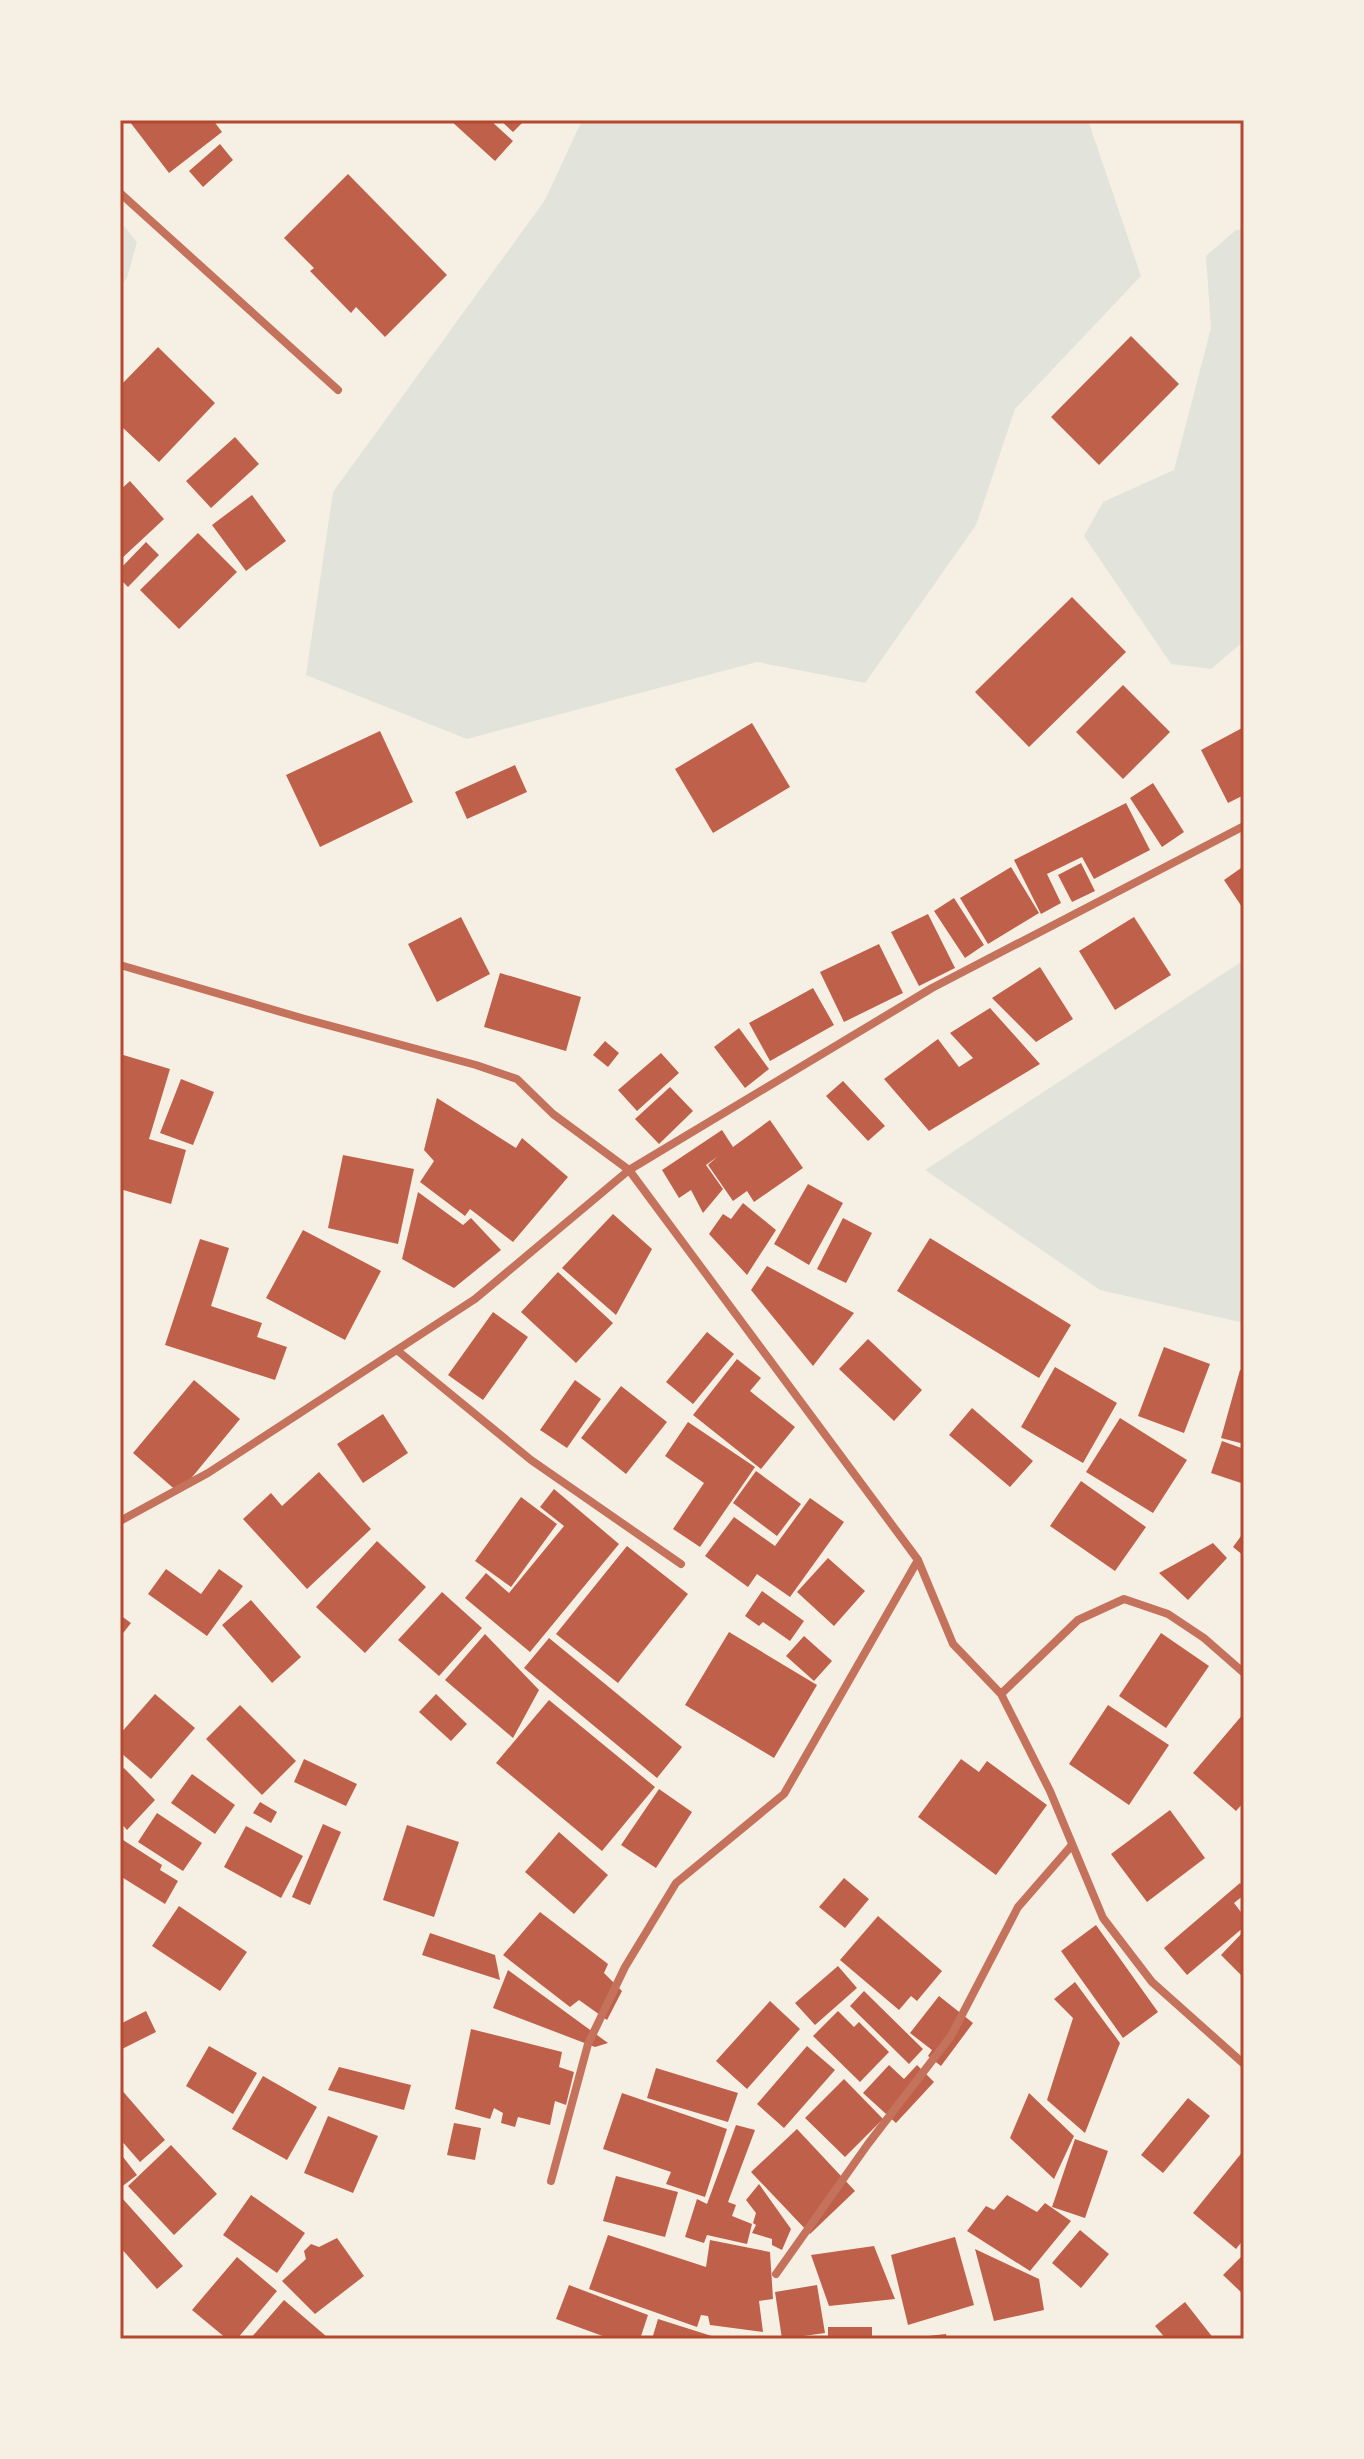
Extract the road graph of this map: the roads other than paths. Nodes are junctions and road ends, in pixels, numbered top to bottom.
1 (120, 193) edge
2 (338, 390) dead end
3 (1244, 826) edge
4 (120, 965) edge
5 (629, 1170) junction
6 (398, 1351) junction
7 (120, 1521) edge
8 (918, 1560) junction
9 (681, 1564) dead end
10 (1244, 1673) edge
11 (1001, 1694) junction
12 (1072, 1845) junction
13 (1244, 2064) edge
14 (551, 2181) dead end
15 (776, 2274) dead end

1 - 2 street
3 - 5 street
4 - 5 street
5 - 6 street
5 - 8 street
6 - 7 street
6 - 9 street
8 - 11 street
8 - 14 street
10 - 11 street
11 - 12 street
12 - 13 street
12 - 15 street

